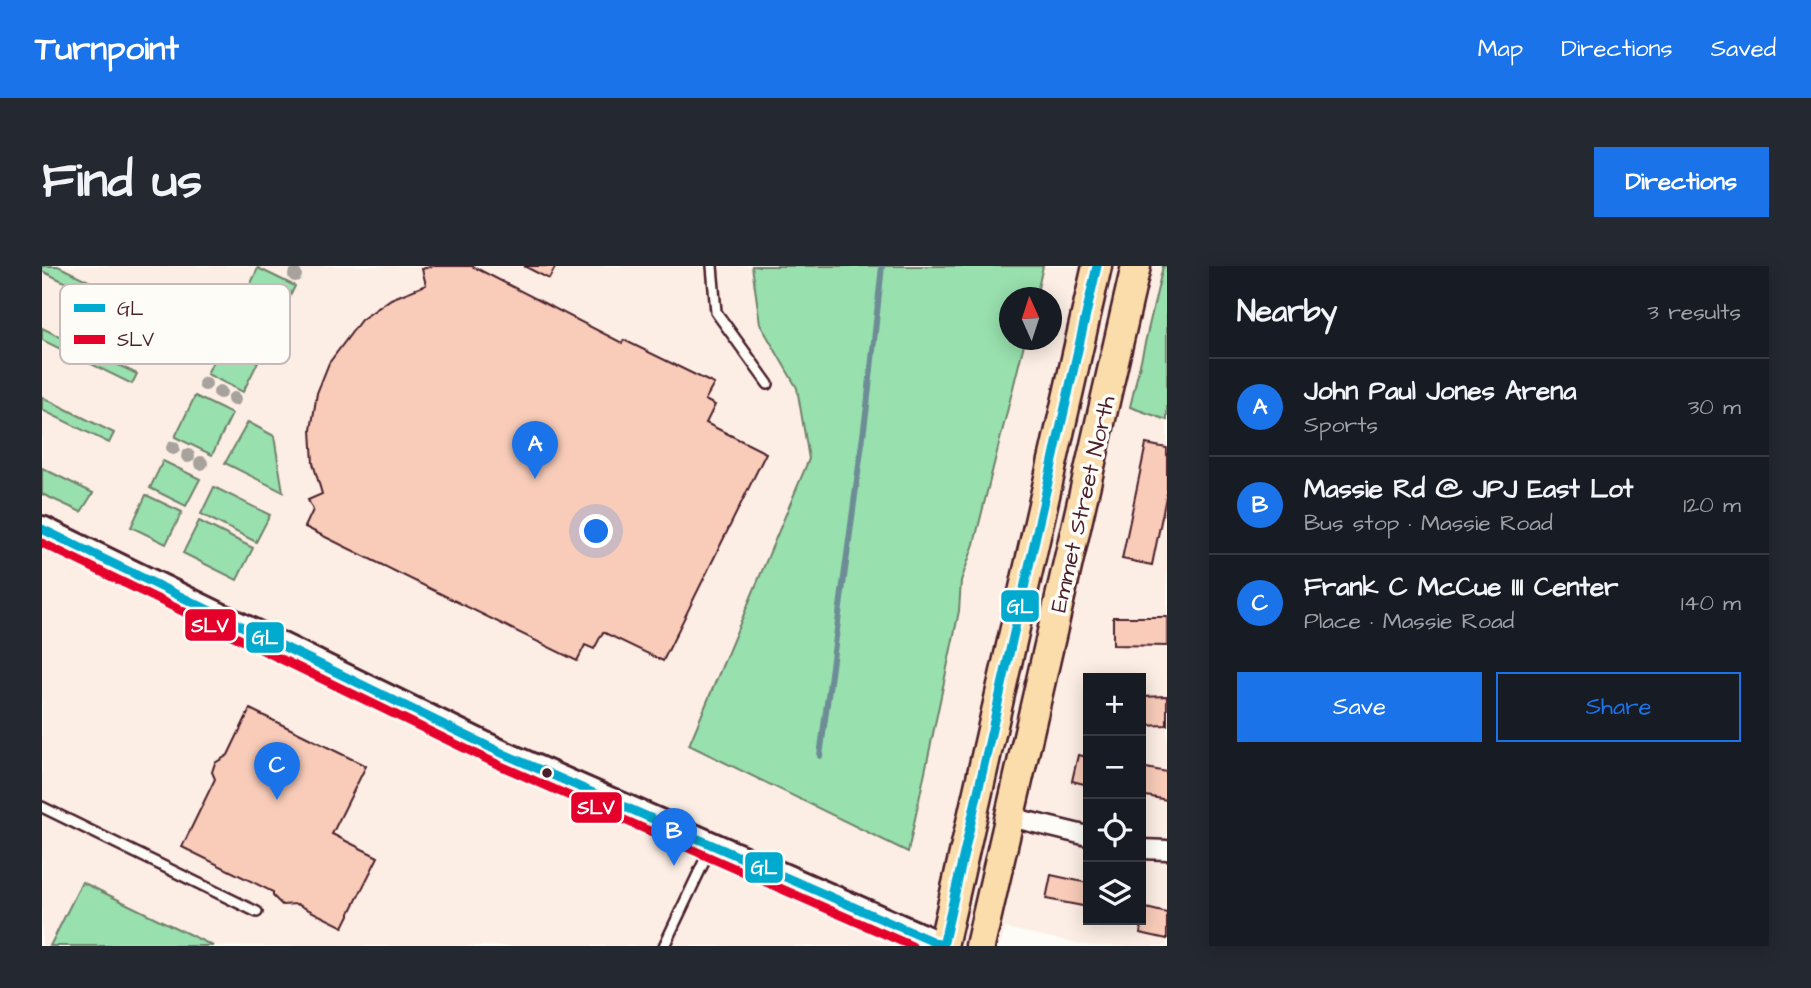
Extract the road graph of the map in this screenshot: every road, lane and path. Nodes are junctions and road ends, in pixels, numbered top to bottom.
1 (712, 266) edge
2 (1097, 266) edge
3 (1136, 266) edge
4 (768, 384) dead end
5 (42, 529) edge
6 (42, 807) edge
7 (1010, 817) junction
8 (1083, 835) edge
9 (712, 845) junction
10 (1146, 849) edge
11 (1167, 850) edge
12 (257, 912) dead end
13 (664, 946) edge
14 (943, 946) edge
15 (980, 946) edge

1 - 4 lane
2 - 14 main road, Emmet Street North
3 - 7 main road, Emmet Street North
5 - 9 street
6 - 12 lane
7 - 8 street
7 - 15 main road, Emmet Street North
9 - 13 lane
9 - 14 street
10 - 11 street

